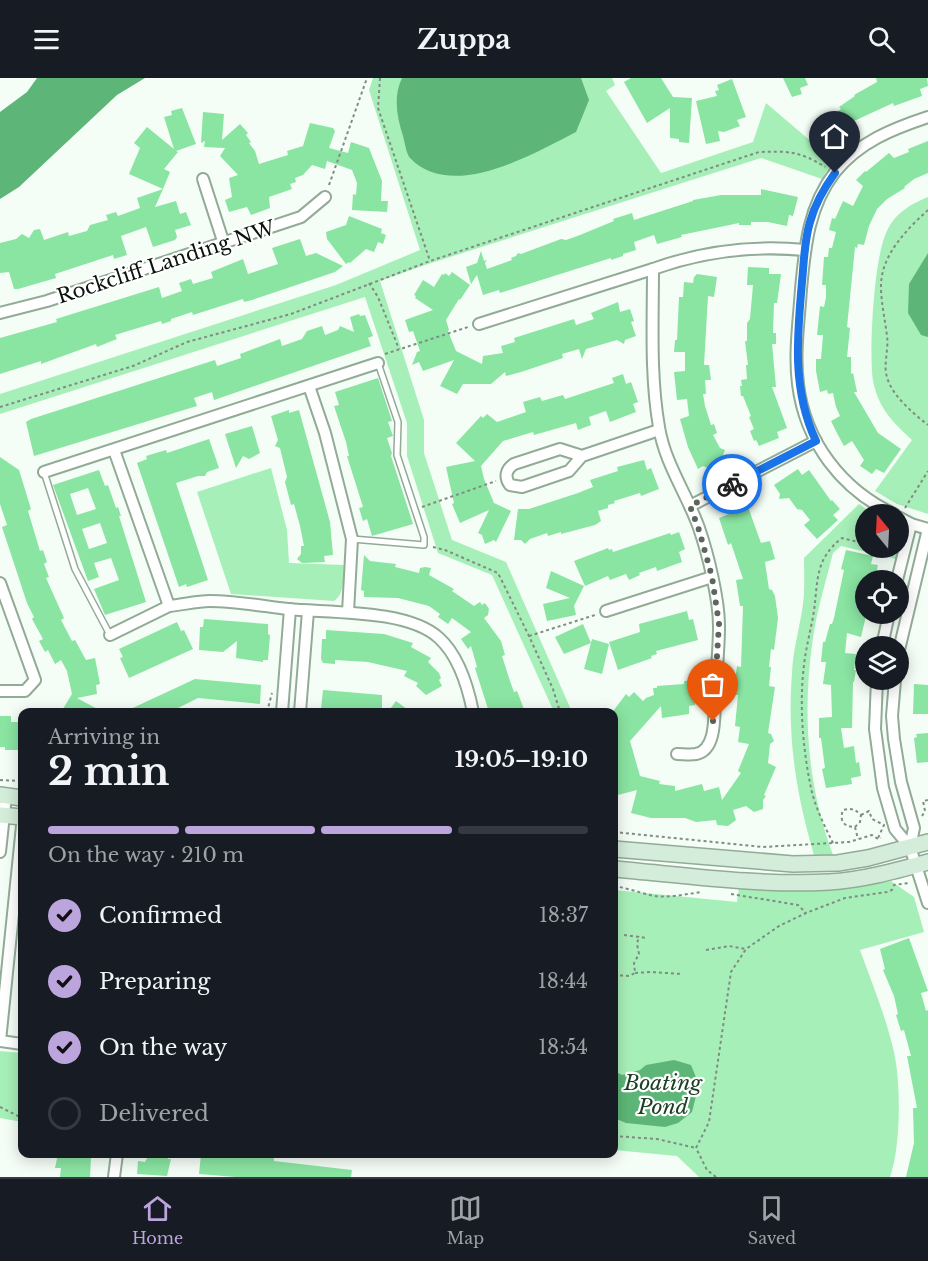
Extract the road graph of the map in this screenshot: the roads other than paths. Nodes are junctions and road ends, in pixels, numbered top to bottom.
1 (928, 117) edge
2 (203, 179) dead end
3 (325, 197) dead end
4 (224, 244) junction
5 (805, 250) junction
6 (653, 269) junction
7 (0, 313) edge
8 (479, 324) road end
9 (381, 359) joint
10 (309, 386) junction
11 (659, 430) junction
12 (816, 441) junction
13 (114, 450) junction
14 (582, 456) junction
15 (44, 471) joint
16 (874, 504) edge
17 (690, 506) junction
18 (911, 524) joint
19 (928, 529) edge
20 (352, 539) junction
21 (900, 570) edge
22 (712, 577) junction
23 (0, 583) edge
24 (169, 606) junction
25 (290, 609) junction
26 (308, 610) junction
27 (606, 611) road end
28 (348, 612) junction
29 (110, 635) joint
30 (901, 636) edge
31 (876, 690) edge
32 (888, 690) edge
33 (0, 691) edge
34 (893, 692) joint
35 (282, 708) edge
36 (300, 708) edge
37 (472, 708) edge
38 (677, 754) dead end
39 (3, 795) edge
40 (18, 797) edge
41 (2, 815) edge
42 (18, 817) edge
43 (928, 842) edge
44 (910, 847) junction
45 (618, 849) edge
46 (0, 852) edge
47 (922, 864) edge
48 (18, 865) edge
49 (618, 869) edge
50 (928, 903) edge
51 (0, 1041) edge
52 (18, 1043) edge
53 (116, 1158) edge
54 (114, 1177) edge

1 - 5 street
2 - 4 street
3 - 4 street, Rockcliff Landing NW
4 - 7 street, Rockcliff Landing NW
5 - 6 street
5 - 12 street
6 - 8 street
6 - 11 street
9 - 10 street
9 - 20 lane
10 - 13 street
10 - 20 street
11 - 14 street
11 - 17 street
12 - 16 street
12 - 17 street
13 - 15 street
13 - 24 street
14 - 14 street
15 - 29 lane
17 - 22 street
18 - 19 street
18 - 21 street
19 - 30 street
20 - 28 street
22 - 27 street
22 - 38 street
23 - 33 street
24 - 25 street
24 - 29 street
25 - 26 street
25 - 35 street
26 - 28 street
26 - 36 street
28 - 37 street
31 - 44 street
32 - 34 street
34 - 44 street
39 - 40 street
39 - 41 street
41 - 42 street
41 - 46 street
43 - 44 street
44 - 45 street
44 - 47 street
47 - 49 street
47 - 50 street
48 - 51 street
51 - 52 street
53 - 54 street

